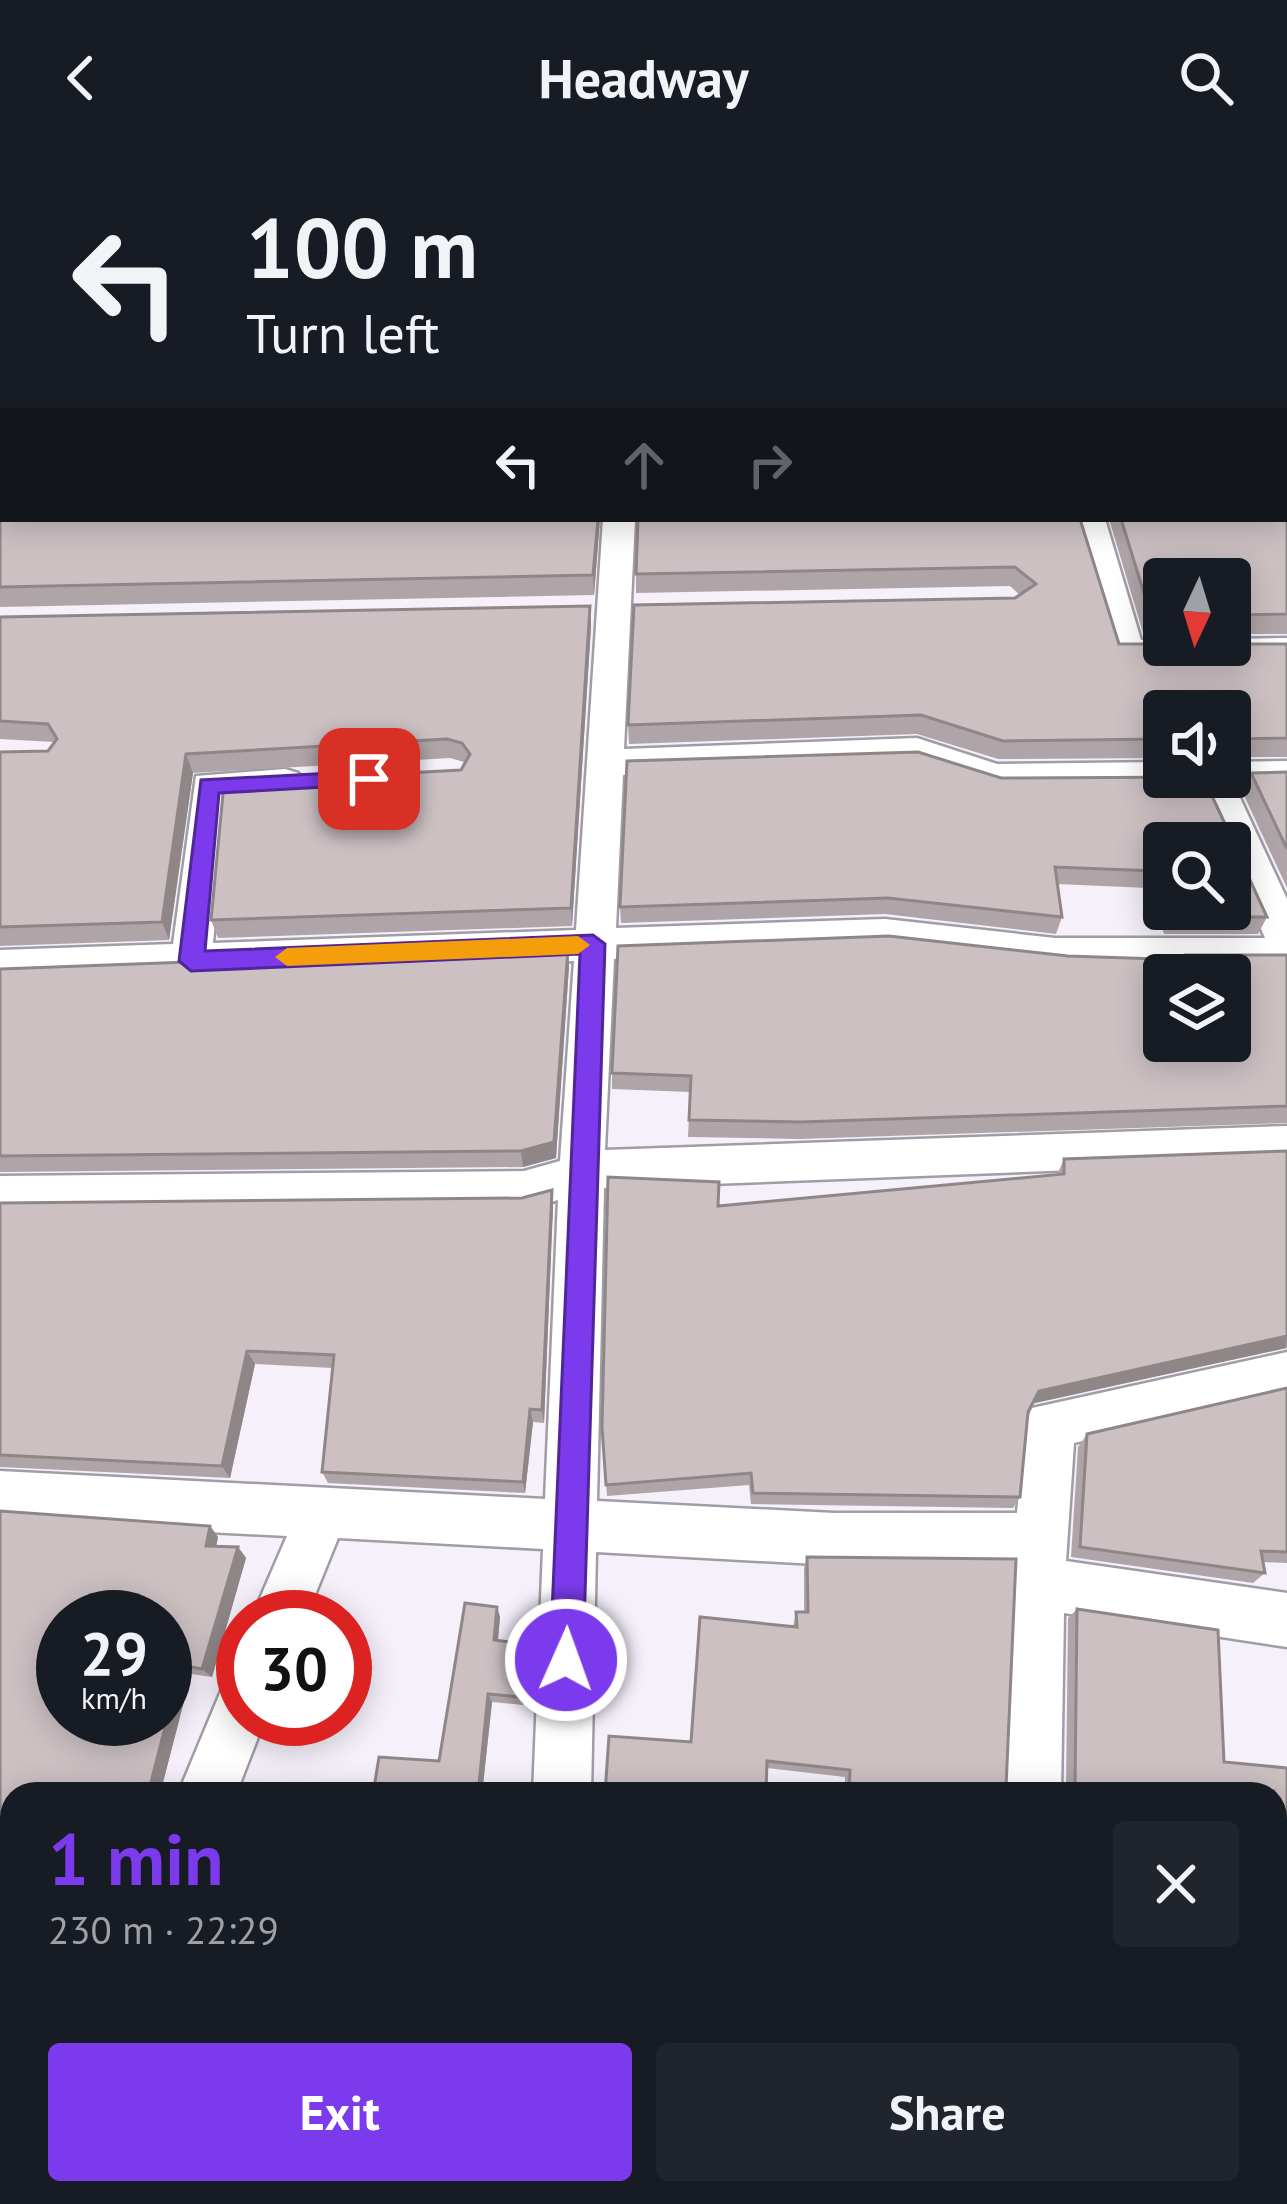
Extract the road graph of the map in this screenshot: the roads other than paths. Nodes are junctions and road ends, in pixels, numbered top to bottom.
1 (618, 522) edge
2 (1090, 522) edge
3 (658, 611) edge
4 (600, 612) junction
5 (1287, 649) edge
6 (604, 762) junction
7 (1287, 774) edge
8 (1251, 776) edge
9 (1143, 778) edge
10 (318, 781) edge
11 (1221, 798) edge
12 (1287, 942) edge
13 (593, 944) junction
14 (1287, 953) edge
15 (191, 961) junction
16 (0, 966) edge
17 (1287, 1144) edge
18 (581, 1174) junction
19 (0, 1195) edge
20 (1282, 1372) dead end
21 (0, 1496) edge
22 (322, 1513) junction
23 (570, 1526) junction
24 (1040, 1561) junction
25 (290, 1590) edge
26 (1287, 1620) edge
27 (227, 1746) edge
28 (212, 1782) edge
29 (562, 1782) edge
30 (1032, 1782) edge

1 - 4 street
2 - 5 street
3 - 4 street
4 - 6 street
6 - 9 street
6 - 13 street
7 - 8 street
10 - 15 street
11 - 12 street
13 - 14 street
13 - 15 street
13 - 18 street
15 - 16 street
17 - 18 street
18 - 19 street
18 - 23 street
20 - 24 street
21 - 22 street
22 - 23 street
22 - 25 street
23 - 24 street
23 - 29 street
24 - 26 street
24 - 30 street
27 - 28 street

